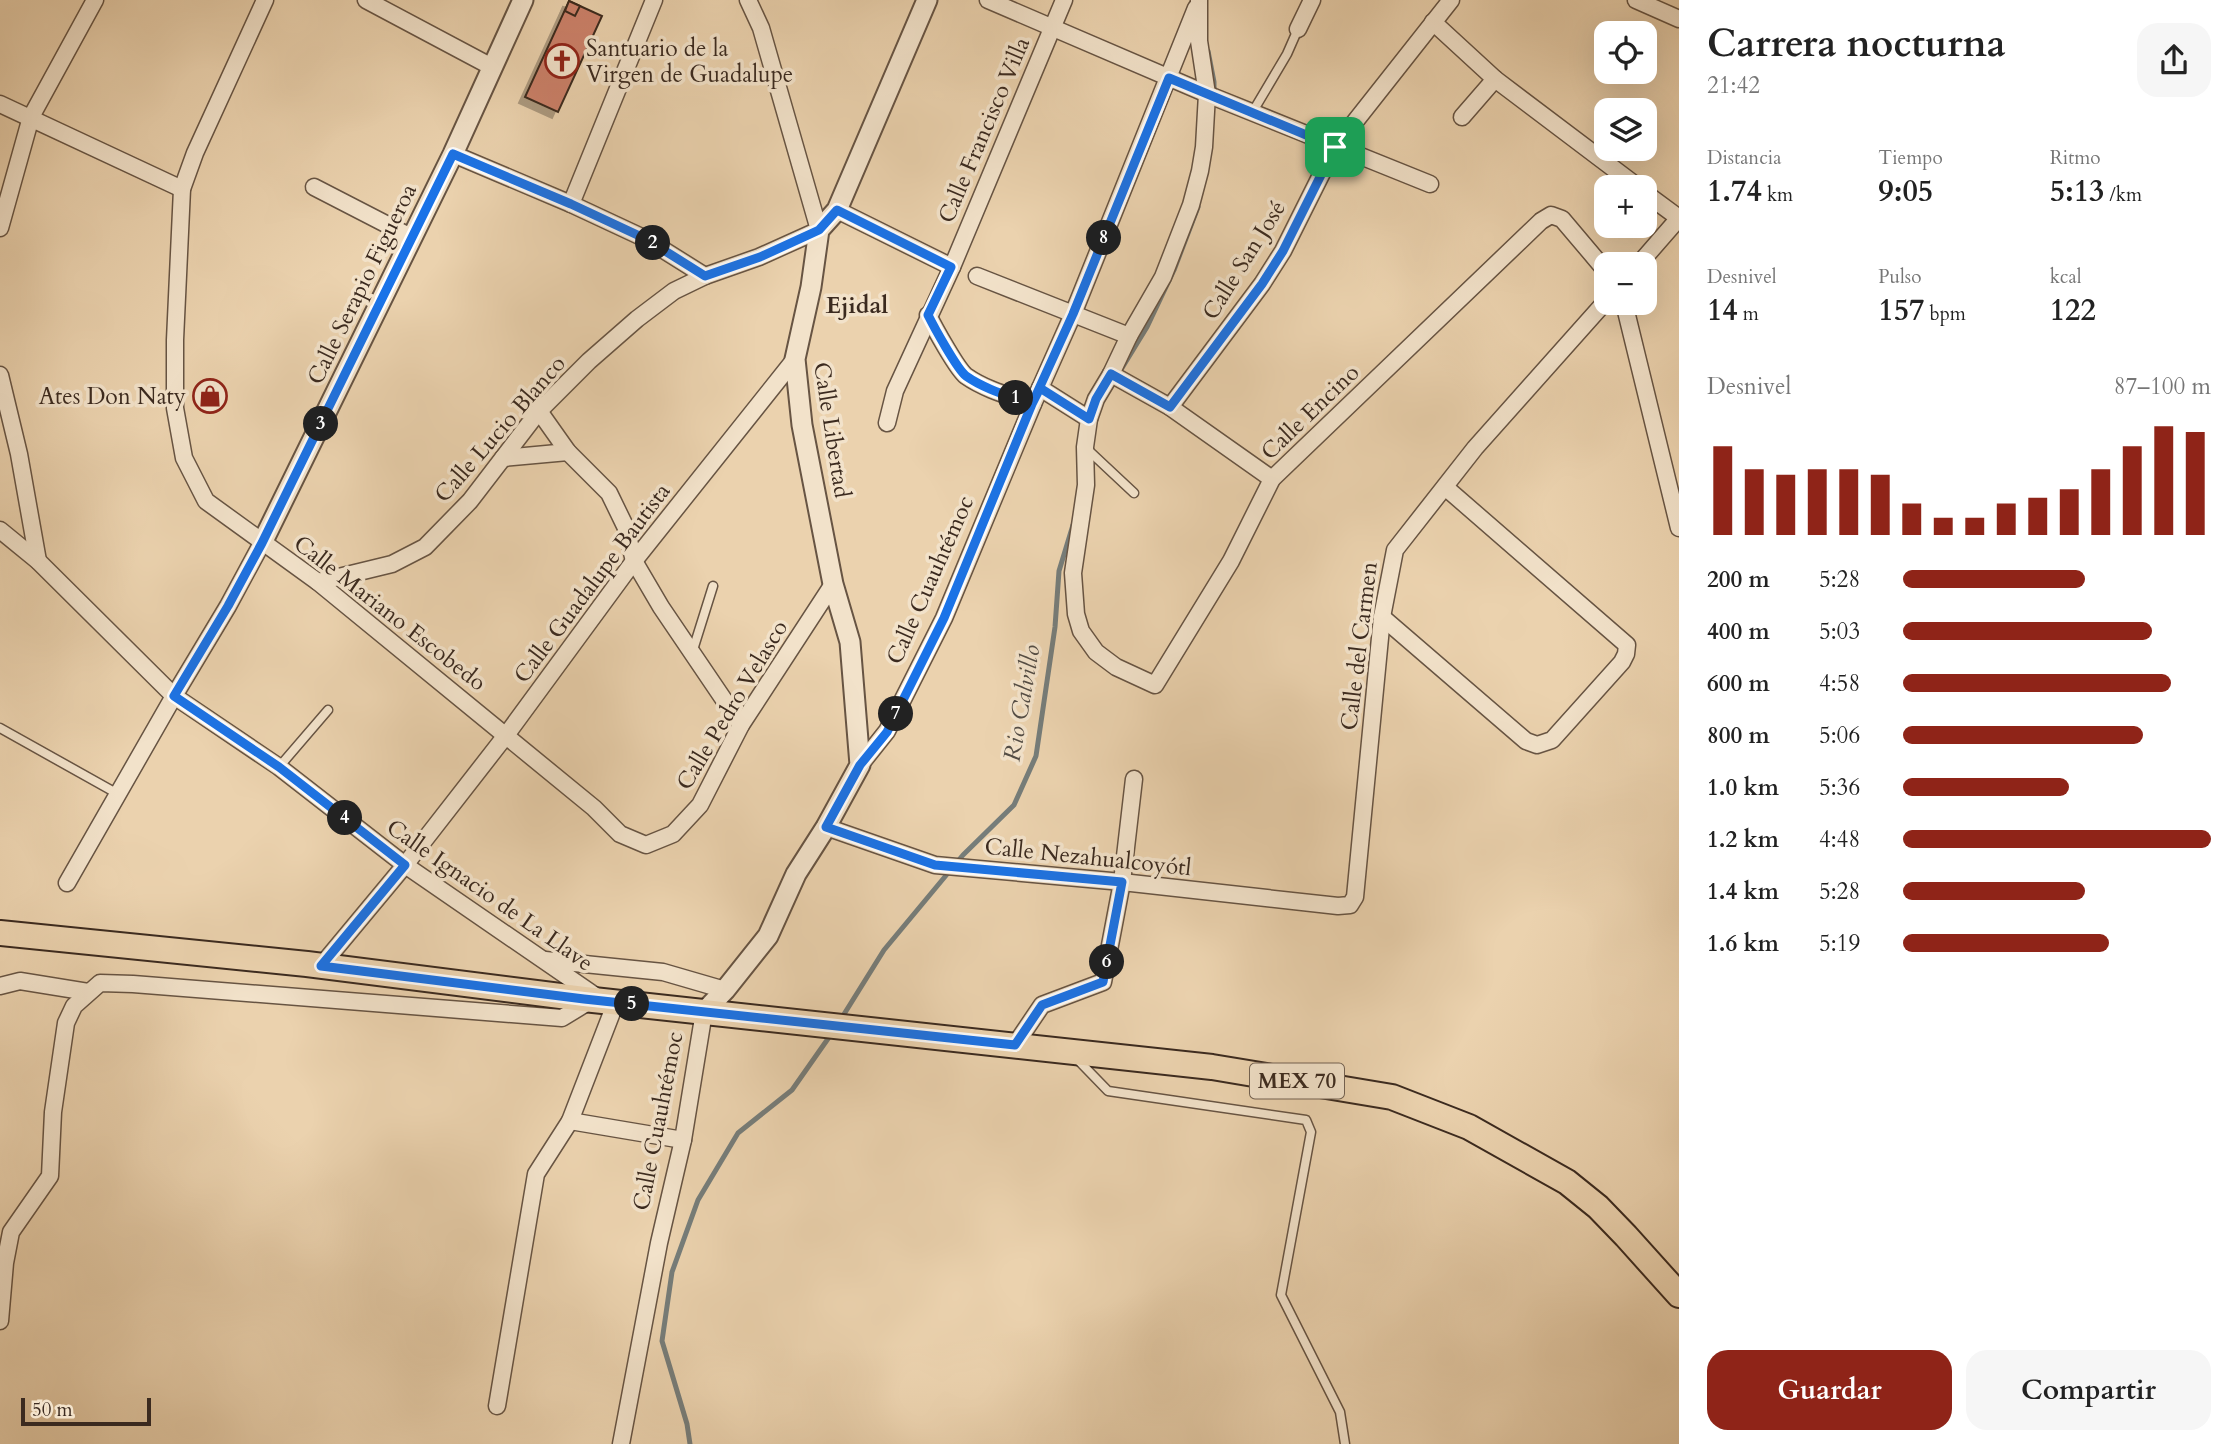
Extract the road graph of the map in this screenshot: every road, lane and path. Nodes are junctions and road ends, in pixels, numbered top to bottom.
1 (95, 0) edge
2 (265, 0) edge
3 (366, 0) edge
4 (523, 0) edge
5 (654, 0) edge
6 (748, 0) edge
7 (927, 0) edge
8 (988, 0) edge
9 (1063, 0) edge
10 (1199, 0) edge
11 (1312, 0) edge
12 (1451, 0) edge
13 (1636, 0) edge
14 (1679, 19) edge
15 (1433, 22) junction
16 (1052, 28) junction
17 (1298, 29) joint
18 (492, 67) junction
19 (1169, 78) junction
20 (1495, 79) junction
21 (1207, 94) junction
22 (0, 104) edge
23 (1252, 113) junction
24 (31, 117) junction
25 (1462, 117) dead end
26 (1335, 147) junction
27 (453, 154) junction
28 (1622, 175) edge
29 (1430, 184) dead end
30 (314, 187) dead end
31 (182, 188) junction
32 (1657, 202) edge
33 (571, 204) junction
34 (837, 210) junction
35 (1679, 218) edge
36 (0, 228) edge
37 (819, 230) junction
38 (411, 237) junction
39 (1649, 252) edge
40 (1594, 257) edge
41 (951, 267) junction
42 (977, 275) dead end
43 (705, 276) junction
44 (1073, 314) junction
45 (1594, 314) edge
46 (928, 315) junction
47 (1627, 315) edge
48 (1129, 336) junction
49 (795, 359) junction
50 (1111, 374) junction
51 (0, 375) edge
52 (1040, 388) junction
53 (1032, 404) junction
54 (1170, 407) junction
55 (539, 411) junction
56 (1089, 419) junction
57 (887, 423) dead end
58 (1085, 447) junction
59 (568, 452) junction
60 (503, 458) junction
61 (1671, 465) edge
62 (1272, 479) junction
63 (1445, 487) junction
64 (1134, 494) dead end
65 (1679, 528) edge
66 (0, 530) edge
67 (262, 543) junction
68 (38, 561) junction
69 (634, 561) junction
70 (318, 582) junction
71 (833, 584) junction
72 (713, 586) dead end
73 (1381, 617) junction
74 (692, 653) junction
75 (174, 696) junction
76 (328, 710) dead end
77 (741, 725) junction
78 (0, 728) edge
79 (507, 734) junction
80 (860, 765) junction
81 (279, 767) junction
82 (1134, 779) dead end
83 (118, 794) junction
84 (826, 827) junction
85 (620, 834) joint
86 (405, 865) junction
87 (1122, 882) junction
88 (67, 883) dead end
89 (1350, 905) joint
90 (0, 933) edge
91 (543, 960) junction
92 (321, 966) junction
93 (0, 986) edge
94 (725, 990) junction
95 (88, 992) junction
96 (604, 1001) junction
97 (704, 1012) junction
98 (1015, 1045) junction
99 (1069, 1051) junction
100 (570, 1121) junction
101 (683, 1140) junction
102 (1679, 1296) edge
103 (0, 1321) edge
104 (497, 1406) dead end
105 (621, 1444) edge
106 (1345, 1444) edge

1 - 24 street
2 - 31 street, Calle Mariano Escobedo
3 - 18 street
4 - 18 street, Calle Serapio Figueroa
5 - 33 street
6 - 37 street
7 - 34 street
8 - 16 street
9 - 16 street, Calle Francisco Villa
10 - 19 street, Calle Cuauhtémoc
10 - 21 street
11 - 17 street
12 - 15 street, Calle San José
13 - 14 street
15 - 20 street
15 - 26 street, Calle San José
16 - 19 street
16 - 41 street, Calle Francisco Villa
17 - 23 lane
18 - 27 street, Calle Serapio Figueroa
19 - 21 street
19 - 44 street, Calle Cuauhtémoc
20 - 25 street
20 - 28 street
21 - 23 street
21 - 48 street
22 - 24 street
23 - 26 street
24 - 31 street
24 - 36 street
26 - 29 street
26 - 54 street, Calle San José
27 - 33 street
27 - 38 street, Calle Serapio Figueroa
30 - 38 street
31 - 67 street, Calle Mariano Escobedo
32 - 35 street
33 - 43 street
34 - 37 street
34 - 41 street
35 - 39 street
37 - 43 street, Calle Lucio Blanco
37 - 49 street, Calle Libertad
38 - 67 street, Calle Serapio Figueroa
40 - 62 street, Calle Encino
41 - 46 street, Calle Francisco Villa
42 - 44 street
43 - 55 street, Calle Lucio Blanco
44 - 48 street
44 - 52 street, Calle Cuauhtémoc
45 - 63 street, Calle del Carmen
46 - 53 street
46 - 57 street, Calle Francisco Villa
47 - 61 street
48 - 50 street
49 - 69 street, Calle Guadalupe Bautista
49 - 71 street, Calle Libertad
50 - 54 street
50 - 56 street
51 - 68 street
52 - 53 street, Calle Cuauhtémoc
52 - 56 street
53 - 80 street, Calle Cuauhtémoc
54 - 62 street
55 - 59 street
55 - 60 street, Calle Lucio Blanco
56 - 58 street
58 - 62 street, Calle Encino
58 - 64 lane
59 - 60 street
59 - 69 street
60 - 70 street, Calle Lucio Blanco
61 - 65 street
63 - 73 street, Calle del Carmen
63 - 73 street
66 - 68 street, Calle Ignacio de La Llave
67 - 70 street, Calle Mariano Escobedo
67 - 75 street, Calle Serapio Figueroa
68 - 75 street, Calle Ignacio de La Llave
69 - 74 street
69 - 79 street, Calle Guadalupe Bautista
70 - 79 street, Calle Mariano Escobedo
71 - 77 street, Calle Pedro Velasco
71 - 80 street, Calle Libertad
72 - 74 lane
73 - 89 street, Calle del Carmen
74 - 77 street
75 - 81 street, Calle Ignacio de La Llave
75 - 83 street, Calle Serapio Figueroa
76 - 81 lane
77 - 85 street, Calle Pedro Velasco
78 - 83 lane
79 - 85 street, Calle Mariano Escobedo
79 - 86 street, Calle Guadalupe Bautista
80 - 84 street, Calle Cuauhtémoc
81 - 86 street, Calle Ignacio de La Llave
82 - 87 street
83 - 88 street, Calle Serapio Figueroa
84 - 87 street, Calle Nezahualcoyótl
84 - 94 street, Calle Cuauhtémoc
86 - 91 street, Calle Ignacio de La Llave
86 - 92 street, Calle Guadalupe Bautista
87 - 89 street, Calle Nezahualcoyótl
87 - 98 street
90 - 92 main road, MEX 70
91 - 94 street
91 - 96 street, Calle Ignacio de La Llave
92 - 96 main road, MEX 70
93 - 95 street
94 - 97 street, Calle Cuauhtémoc
95 - 96 street
95 - 103 street
96 - 97 main road, MEX 70
96 - 100 street
97 - 98 main road, MEX 70
97 - 101 street, Calle Cuauhtémoc
98 - 99 main road, MEX 70
99 - 102 main road, MEX 70
99 - 106 lane
100 - 101 street
100 - 104 street
101 - 105 street, Calle Cuauhtémoc

